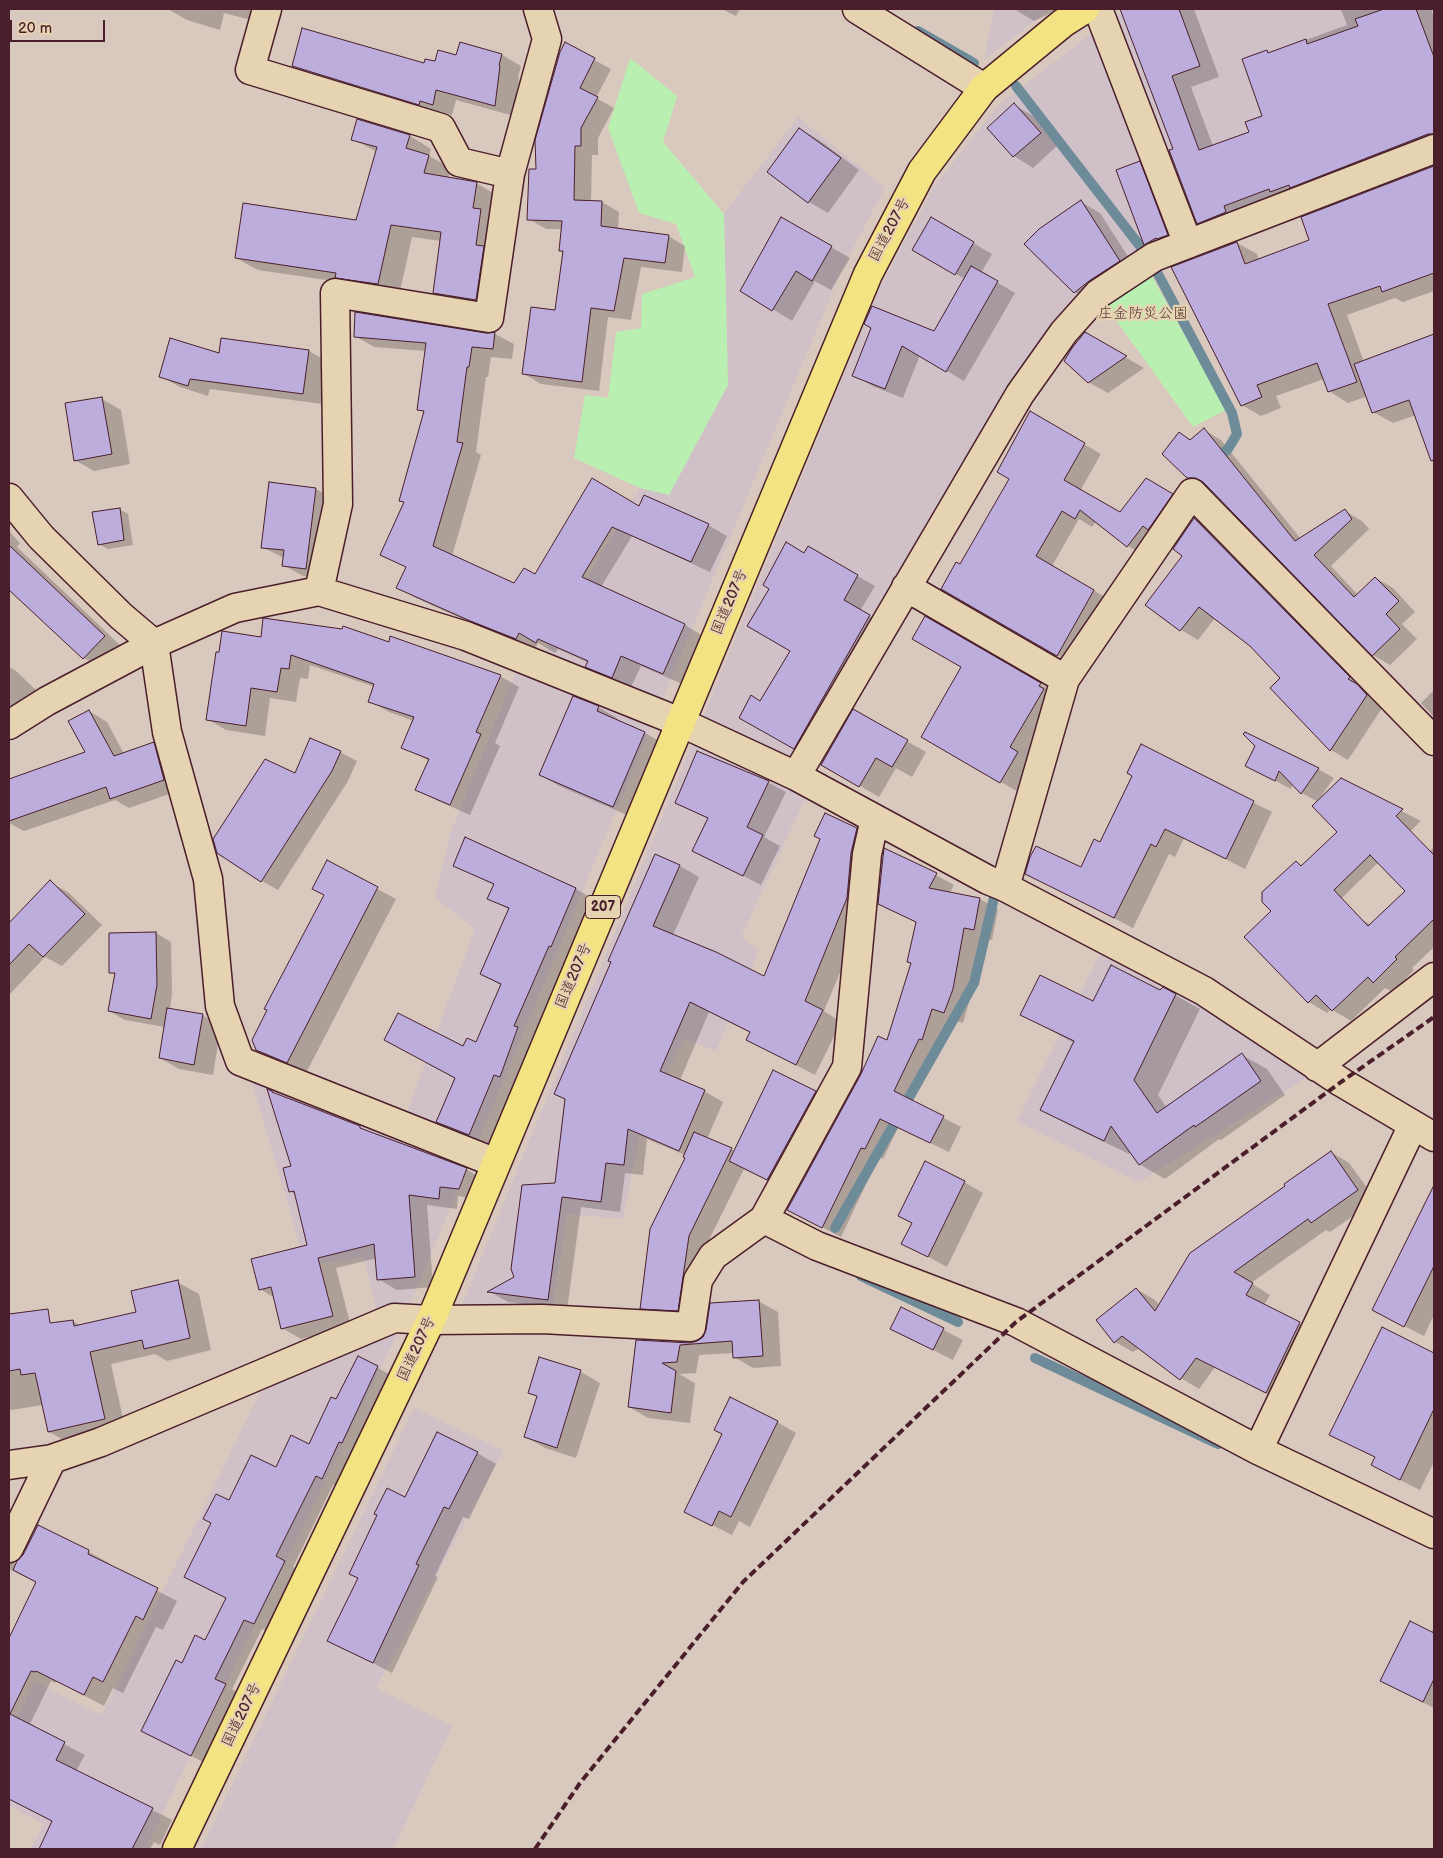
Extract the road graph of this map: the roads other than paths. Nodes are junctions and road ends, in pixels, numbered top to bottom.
1 (267, 9) edge
2 (538, 9) edge
3 (856, 9) edge
4 (1085, 9) edge
5 (1098, 9) edge
6 (984, 88) junction
7 (1434, 149) edge
8 (510, 174) junction
9 (1188, 244) junction
10 (9, 498) edge
11 (906, 588) junction
12 (319, 591) junction
13 (154, 644) junction
14 (1058, 675) junction
15 (680, 722) junction
16 (9, 725) edge
17 (1434, 741) edge
18 (796, 776) junction
19 (876, 819) junction
20 (996, 883) junction
21 (1434, 977) edge
22 (1318, 1067) junction
23 (1424, 1131) edge
24 (496, 1163) junction
25 (764, 1219) junction
26 (431, 1320) junction
27 (1258, 1450) junction
28 (52, 1459) junction
29 (9, 1465) edge
30 (1434, 1534) edge
31 (9, 1548) edge
32 (177, 1849) edge

1 - 8 street
2 - 8 street
3 - 6 street
4 - 6 highway, 国道207号 / 207
5 - 9 street
6 - 15 highway, 国道207号 / 207
7 - 9 street
8 - 12 street
9 - 11 street
10 - 13 street
11 - 14 street
11 - 18 street
12 - 13 street
12 - 15 street
13 - 16 street
13 - 24 street
14 - 17 street
14 - 20 street
15 - 18 street
15 - 24 highway, 国道207号 / 207
18 - 19 street
19 - 20 street
19 - 25 street
20 - 22 street
21 - 22 street
22 - 23 street
23 - 27 street
24 - 26 highway, 国道207号 / 207
25 - 26 street
25 - 27 street
26 - 28 street
26 - 32 highway, 国道207号 / 207
27 - 30 street
28 - 29 street
28 - 31 street

